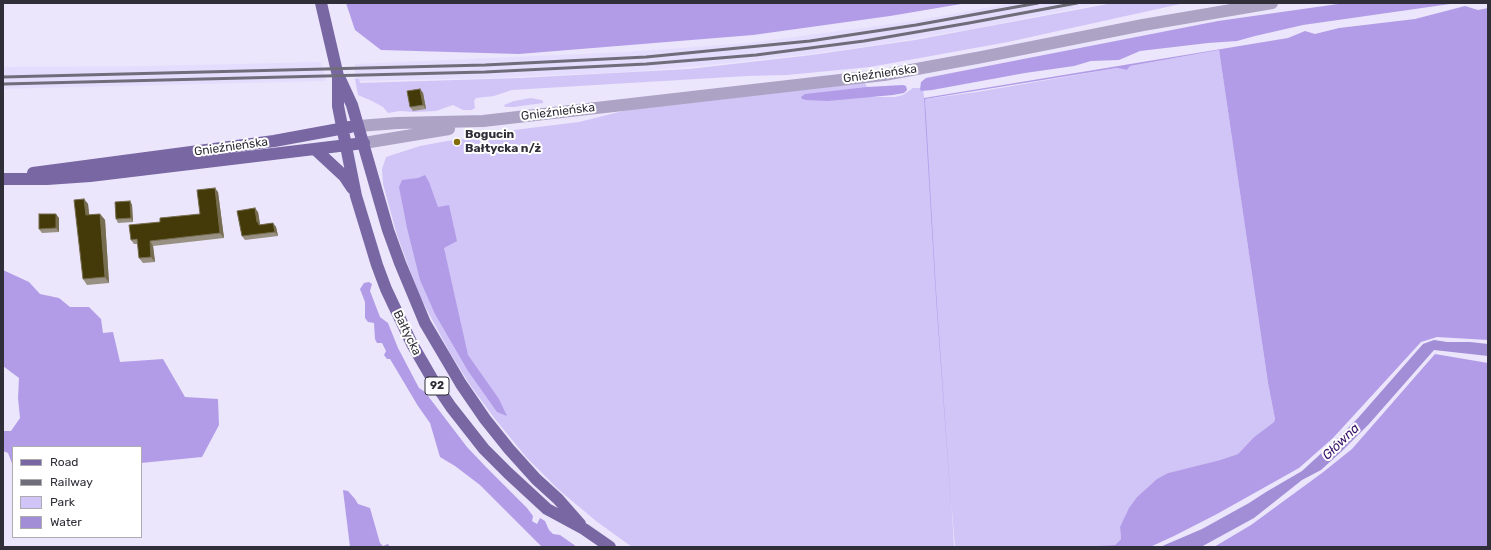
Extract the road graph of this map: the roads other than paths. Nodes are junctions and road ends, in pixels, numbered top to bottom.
1 (321, 3) edge
2 (1272, 3) edge
3 (338, 76) junction
4 (484, 121) junction
5 (359, 126) junction
6 (342, 128) junction
7 (364, 143) junction
8 (346, 146) junction
9 (316, 150) junction
10 (3, 179) edge
11 (356, 196) junction
12 (584, 529) junction
13 (610, 547) edge

1 - 3 main road, Bałtycka / 92
2 - 4 street, Gnieźnieńska
3 - 5 main road, Bałtycka / 92
3 - 6 main road, Bałtycka / 92
4 - 5 street, Gnieźnieńska
4 - 7 street, Gnieźnieńska
5 - 6 main road, Gnieźnieńska
5 - 7 main road, Bałtycka / 92
6 - 8 main road, Bałtycka / 92
6 - 10 main road, Gnieźnieńska
7 - 8 main road, Gnieźnieńska
7 - 12 main road, Bałtycka / 92
8 - 9 main road, Gnieźnieńska
8 - 11 main road, Bałtycka / 92
9 - 10 main road, Gnieźnieńska
9 - 11 main road
11 - 12 main road, Bałtycka / 92
12 - 13 main road, Bałtycka / 92

